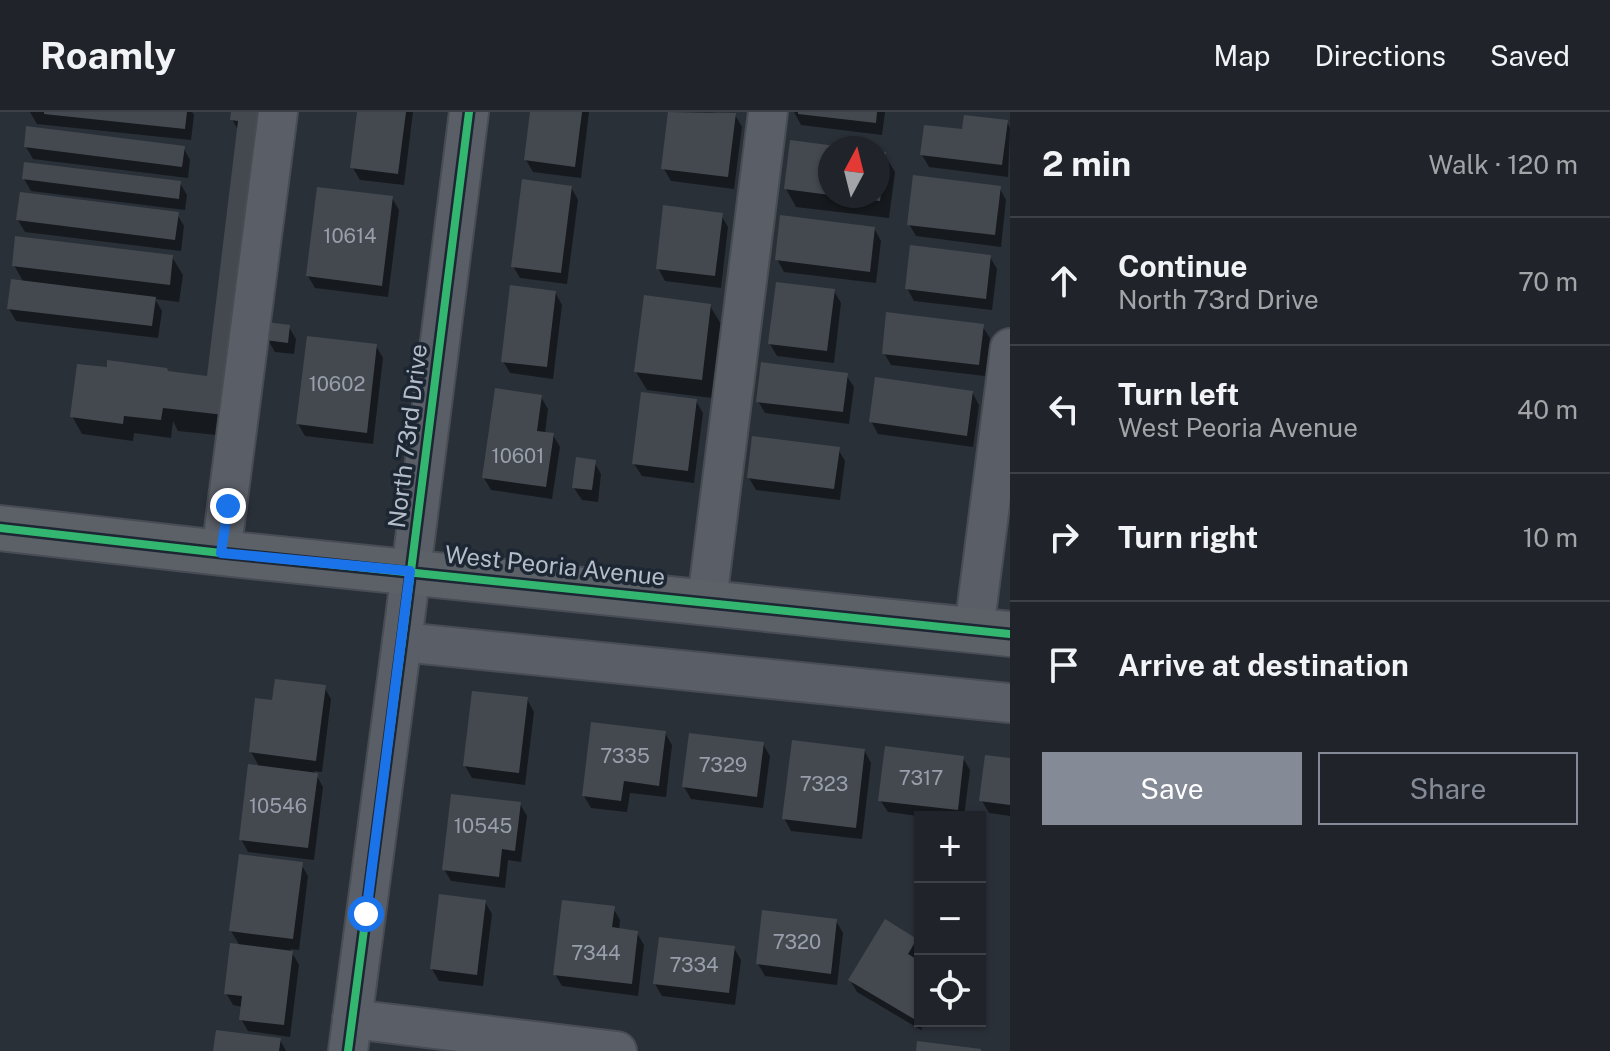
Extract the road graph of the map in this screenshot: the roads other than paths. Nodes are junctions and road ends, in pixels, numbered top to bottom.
1 (278, 112) edge
2 (469, 112) edge
3 (768, 112) edge
4 (1010, 348) edge
5 (0, 528) edge
6 (221, 553) junction
7 (410, 571) junction
8 (707, 601) junction
9 (992, 632) edge
10 (402, 642) junction
11 (1010, 703) edge
12 (350, 1035) edge
13 (617, 1051) edge

1 - 6 street
2 - 7 street, North 73rd Drive
3 - 8 street
4 - 9 street
5 - 6 main road, West Peoria Avenue
6 - 7 main road, West Peoria Avenue
7 - 8 main road, West Peoria Avenue
7 - 10 street, North 73rd Drive
8 - 9 main road, West Peoria Avenue
10 - 11 street
10 - 12 street, North 73rd Drive
12 - 13 street

